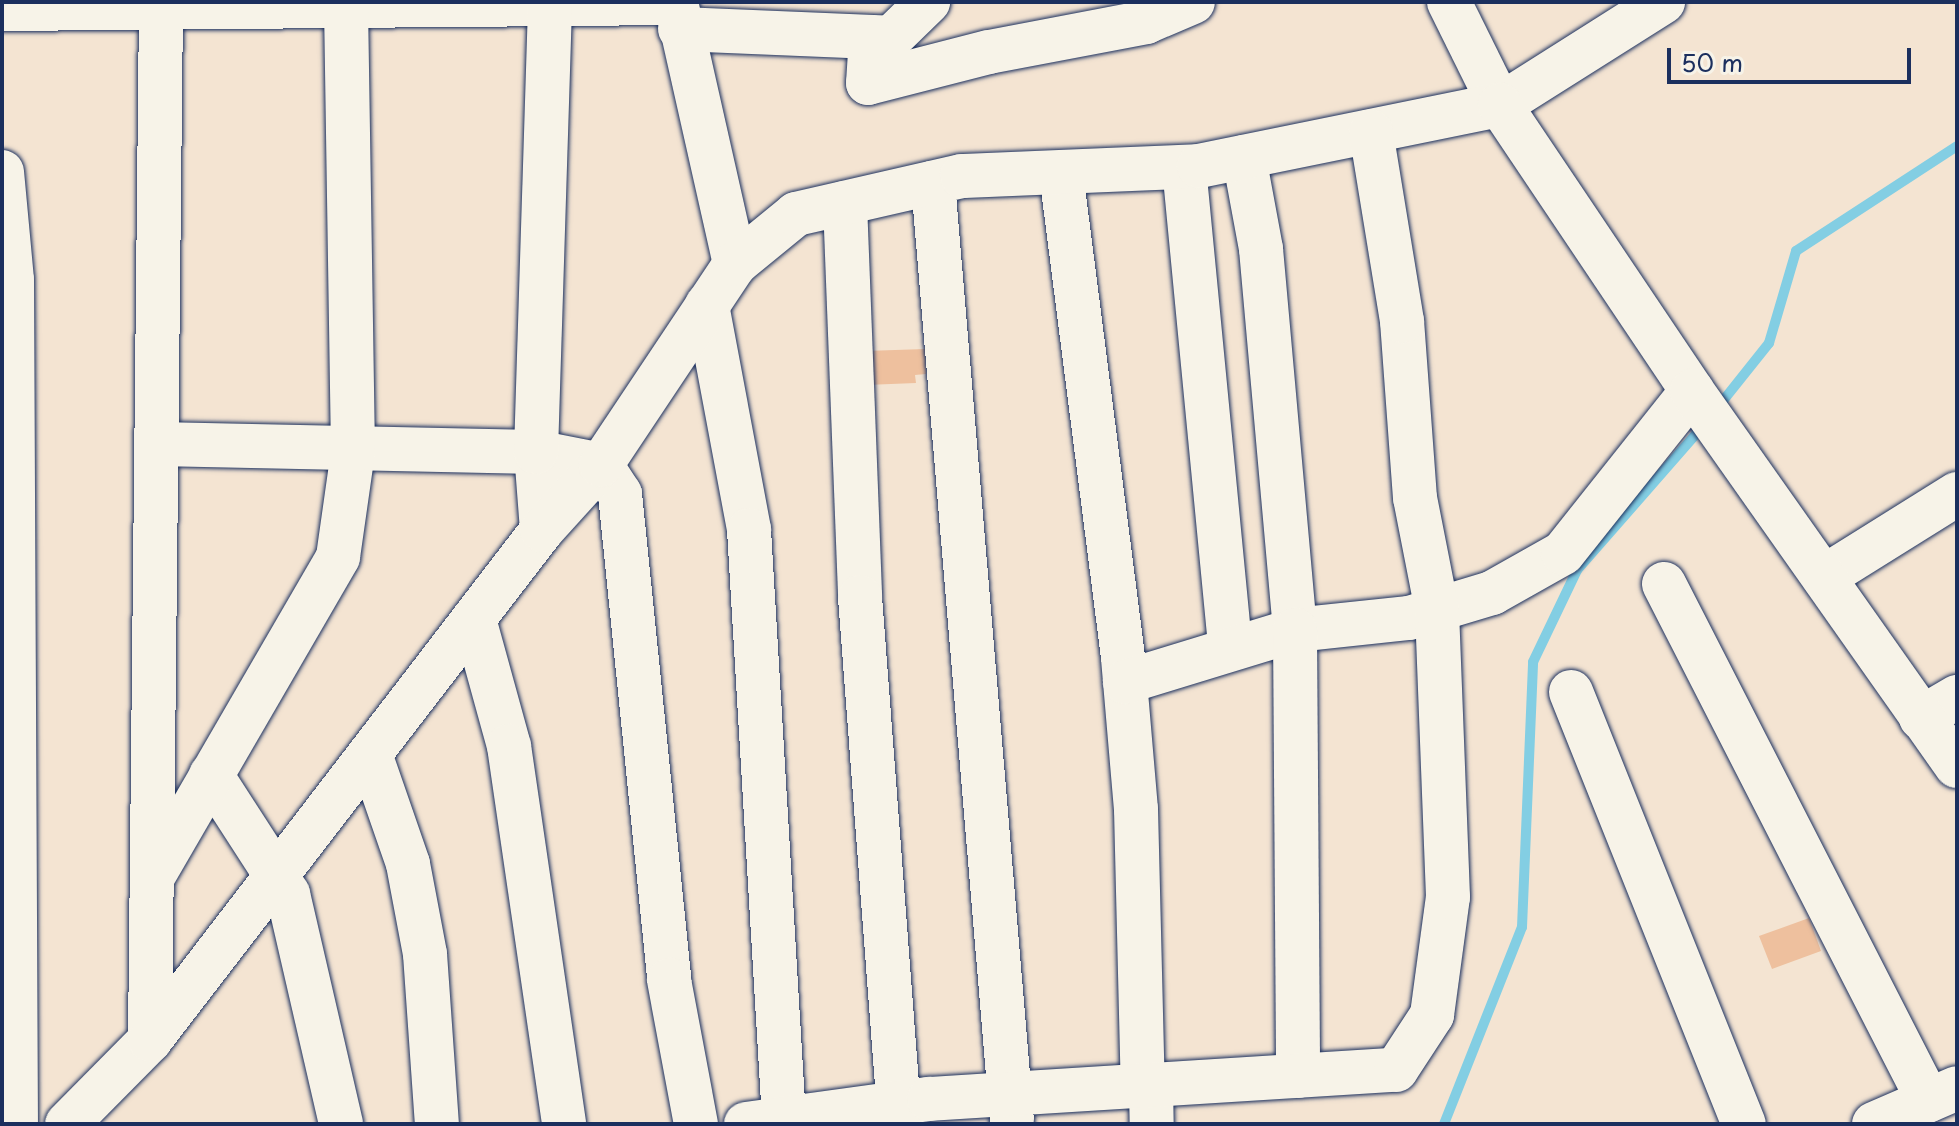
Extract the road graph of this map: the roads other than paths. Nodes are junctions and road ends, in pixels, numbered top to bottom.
1 (550, 2) edge
2 (928, 2) edge
3 (1193, 2) edge
4 (1449, 2) edge
5 (1663, 2) edge
6 (160, 5) edge
7 (346, 5) junction
8 (2, 9) edge
9 (677, 11) edge
10 (871, 37) junction
11 (1500, 105) junction
12 (1371, 132) junction
13 (1244, 157) junction
14 (1184, 167) junction
15 (2, 172) edge
16 (1061, 173) junction
17 (2, 181) edge
18 (933, 183) junction
19 (845, 203) junction
20 (735, 264) junction
21 (707, 305) junction
22 (1704, 409) junction
23 (157, 444) junction
24 (353, 451) junction
25 (536, 452) junction
26 (601, 465) junction
27 (1957, 494) edge
28 (542, 530) junction
29 (1824, 577) junction
30 (1664, 584) dead end
31 (1437, 610) junction
32 (474, 619) junction
33 (1295, 630) junction
34 (1230, 648) junction
35 (1125, 682) junction
36 (1571, 692) dead end
37 (1939, 708) edge
38 (370, 754) junction
39 (1957, 766) edge
40 (211, 775) junction
41 (279, 873) junction
42 (153, 875) junction
43 (8, 911) edge
44 (150, 1040) junction
45 (1298, 1076) junction
46 (1943, 1094) edge
47 (1149, 1098) edge
48 (1011, 1109) edge
49 (92, 1114) edge
50 (899, 1114) edge
51 (765, 1121) edge
52 (16, 1124) edge
53 (341, 1124) edge
54 (437, 1124) edge
55 (564, 1124) edge
56 (696, 1124) edge
57 (1744, 1124) edge
58 (1874, 1124) edge

1 - 7 street
1 - 9 street
1 - 25 street
2 - 10 street
3 - 10 street
4 - 11 street
5 - 11 street
6 - 7 street
6 - 8 street
6 - 23 street
7 - 24 street
9 - 10 street
9 - 20 street
11 - 12 street
11 - 22 street
12 - 13 street
12 - 31 street
13 - 14 street
13 - 33 street
14 - 16 street
14 - 34 street
15 - 17 street
16 - 18 street
16 - 35 street
17 - 43 street
18 - 19 street
18 - 48 street
19 - 20 street
19 - 50 street
20 - 21 street
21 - 26 street
21 - 51 street
22 - 29 street
22 - 31 street
23 - 24 street
23 - 42 street
24 - 25 street
24 - 40 street
25 - 26 street
25 - 28 street
26 - 28 street
26 - 56 street
27 - 29 street
28 - 32 street
29 - 37 street
30 - 46 street
31 - 33 street
31 - 45 street
32 - 38 street
32 - 55 street
33 - 34 street
33 - 45 street
34 - 35 street
35 - 47 street
36 - 57 street
37 - 39 street
38 - 41 street
38 - 54 street
40 - 41 street
40 - 42 street
41 - 44 street
41 - 53 street
42 - 44 street
43 - 52 street
44 - 49 street
45 - 47 street
46 - 58 street
47 - 48 street
48 - 50 street
50 - 51 street

